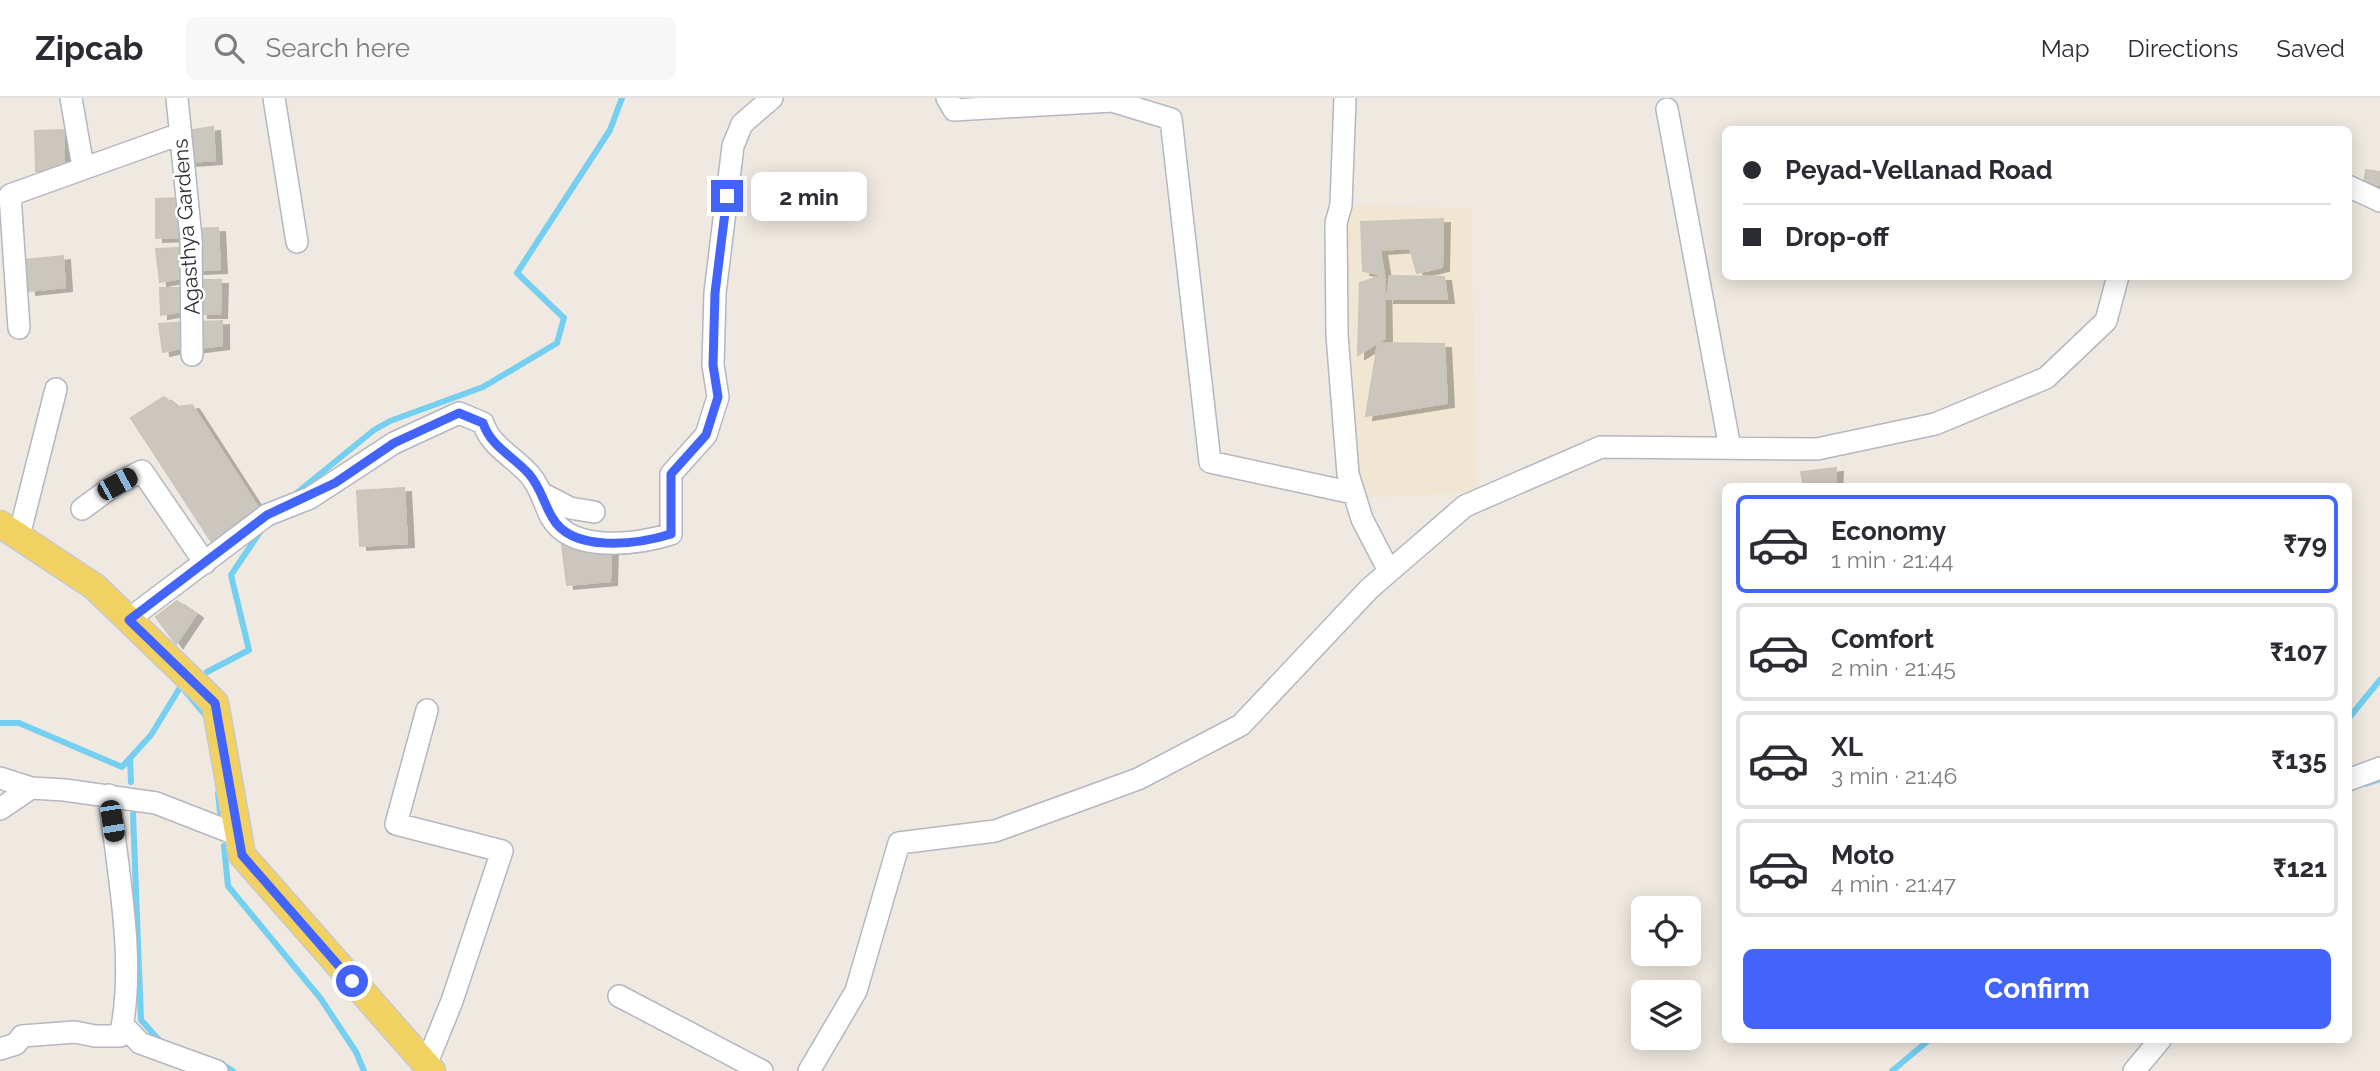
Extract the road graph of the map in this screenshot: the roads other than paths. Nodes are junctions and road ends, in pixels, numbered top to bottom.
1 (71, 98) edge
2 (177, 98) edge
3 (274, 98) edge
4 (772, 98) edge
5 (947, 98) edge
6 (1345, 98) edge
7 (1667, 109) dead end
8 (180, 134) junction
9 (83, 167) junction
10 (2352, 188) edge
11 (2380, 201) edge
12 (297, 242) dead end
13 (2117, 280) edge
14 (19, 328) dead end
15 (192, 355) dead end
16 (56, 389) dead end
17 (1730, 448) junction
18 (1351, 483) junction
19 (544, 494) junction
20 (82, 509) dead end
21 (594, 512) dead end
22 (9, 530) edge
23 (205, 563) junction
24 (1390, 571) junction
25 (137, 613) junction
26 (427, 709) dead end
27 (2380, 768) edge
28 (0, 778) edge
29 (2352, 778) edge
30 (31, 788) junction
31 (109, 794) junction
32 (0, 809) edge
33 (238, 835) junction
34 (619, 996) dead end
35 (123, 1026) junction
36 (2157, 1043) edge
37 (0, 1049) edge
38 (429, 1068) edge
39 (217, 1071) edge
40 (762, 1071) edge
41 (809, 1071) edge
42 (2134, 1071) edge

1 - 9 street
2 - 8 street, Agasthya Gardens
3 - 12 street
4 - 19 street
5 - 18 street
6 - 18 street
7 - 17 street
8 - 9 street
8 - 15 street, Agasthya Gardens
9 - 14 street
10 - 11 street
13 - 17 street
16 - 22 street
17 - 24 street
18 - 24 street
19 - 21 street
19 - 23 street
20 - 23 street
22 - 25 main road
23 - 25 street
24 - 41 street
25 - 33 main road
26 - 38 street
27 - 29 street
28 - 30 street
30 - 31 street
30 - 32 street
31 - 33 street
31 - 35 street
33 - 38 main road
34 - 40 street
35 - 37 street
35 - 39 street
36 - 42 street

